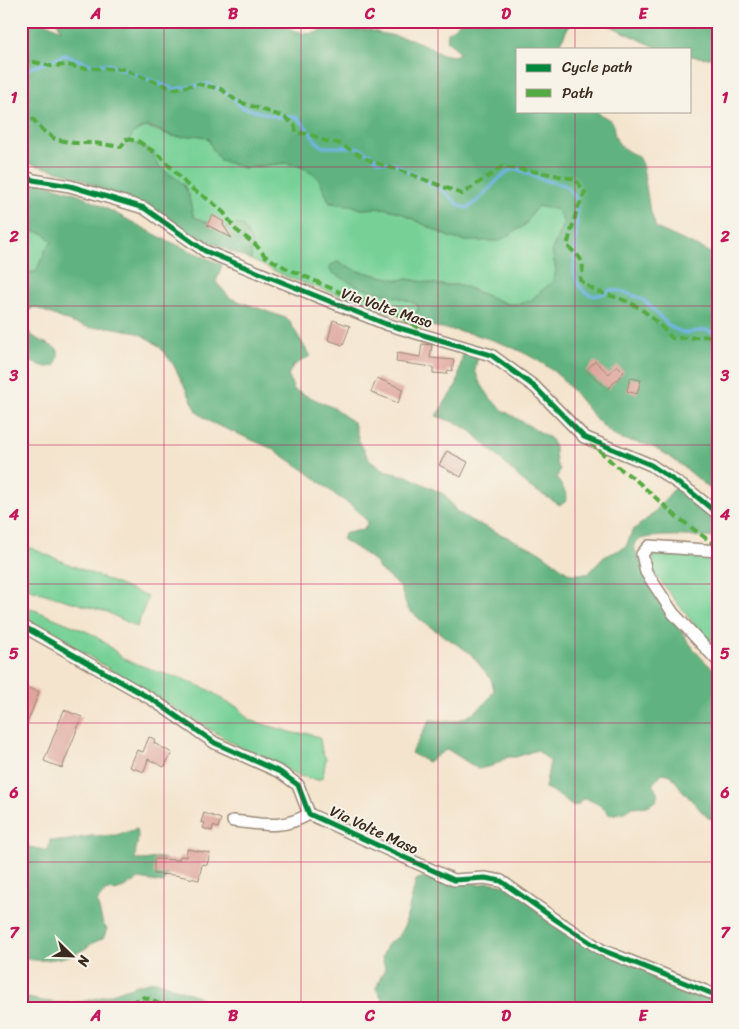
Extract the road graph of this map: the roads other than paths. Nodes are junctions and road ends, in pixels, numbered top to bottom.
1 (21, 175) edge
2 (718, 514) edge
3 (718, 552) edge
4 (21, 624) edge
5 (718, 661) edge
6 (309, 814) junction
7 (233, 821) dead end
8 (718, 996) edge

1 - 2 street, Via Volte Maso
3 - 5 street
4 - 6 street, Via Volte Maso
6 - 7 street
6 - 8 street, Via Volte Maso

